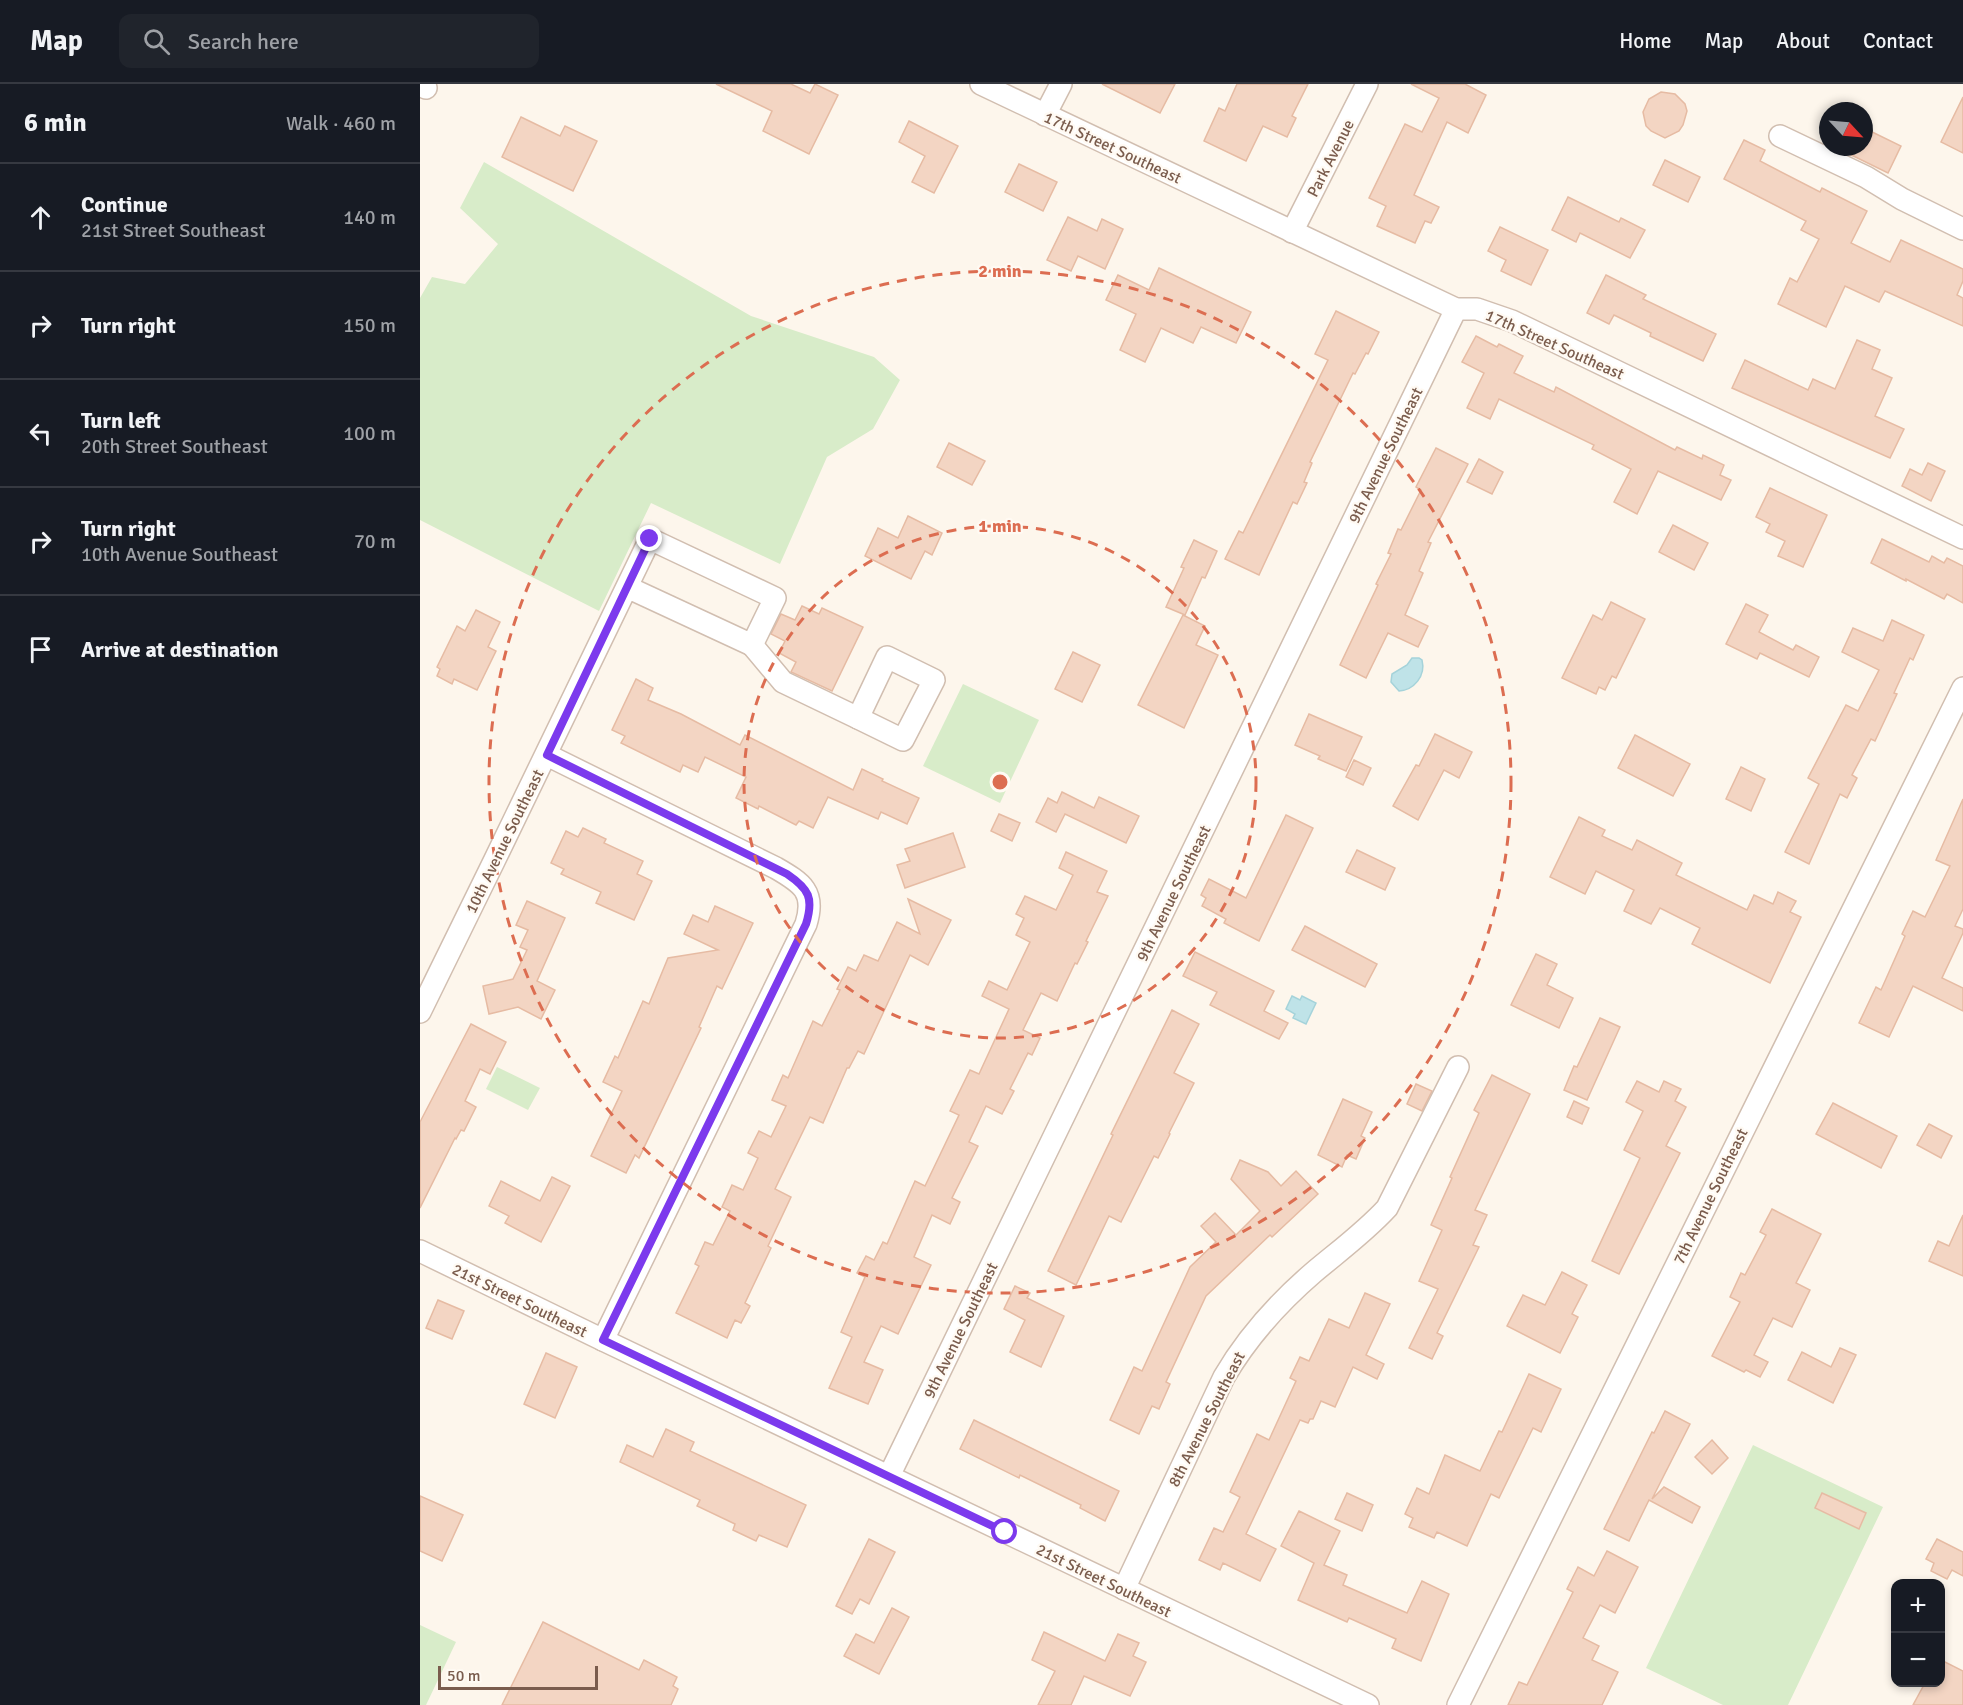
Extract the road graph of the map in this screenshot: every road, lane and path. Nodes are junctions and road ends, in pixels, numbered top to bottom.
1 (981, 84) edge
2 (1061, 84) edge
3 (1367, 84) edge
4 (1046, 115) junction
5 (1780, 136) dead end
6 (1963, 229) edge
7 (1292, 232) junction
8 (1456, 309) junction
9 (1963, 538) edge
10 (627, 587) junction
11 (752, 645) junction
12 (1963, 688) edge
13 (858, 718) dead end
14 (547, 755) junction
15 (420, 1012) edge
16 (1458, 1067) dead end
17 (420, 1251) edge
18 (603, 1340) junction
19 (889, 1476) junction
20 (1124, 1589) junction
21 (1368, 1705) edge
22 (1458, 1705) edge

1 - 4 street, 17th Street Southeast
2 - 4 street
3 - 7 street, Park Avenue
4 - 7 street, 17th Street Southeast
5 - 6 street
7 - 8 street, 17th Street Southeast
8 - 9 street, 17th Street Southeast
8 - 19 street, 9th Avenue Southeast
10 - 11 street
10 - 11 street, 10th Avenue Southeast
10 - 14 street, 10th Avenue Southeast
11 - 13 street
12 - 22 street, 7th Avenue Southeast
14 - 15 street, 10th Avenue Southeast
14 - 18 street
16 - 20 street, 8th Avenue Southeast
17 - 18 street, 21st Street Southeast
18 - 19 street, 21st Street Southeast
19 - 20 street, 21st Street Southeast
20 - 21 street, 21st Street Southeast

